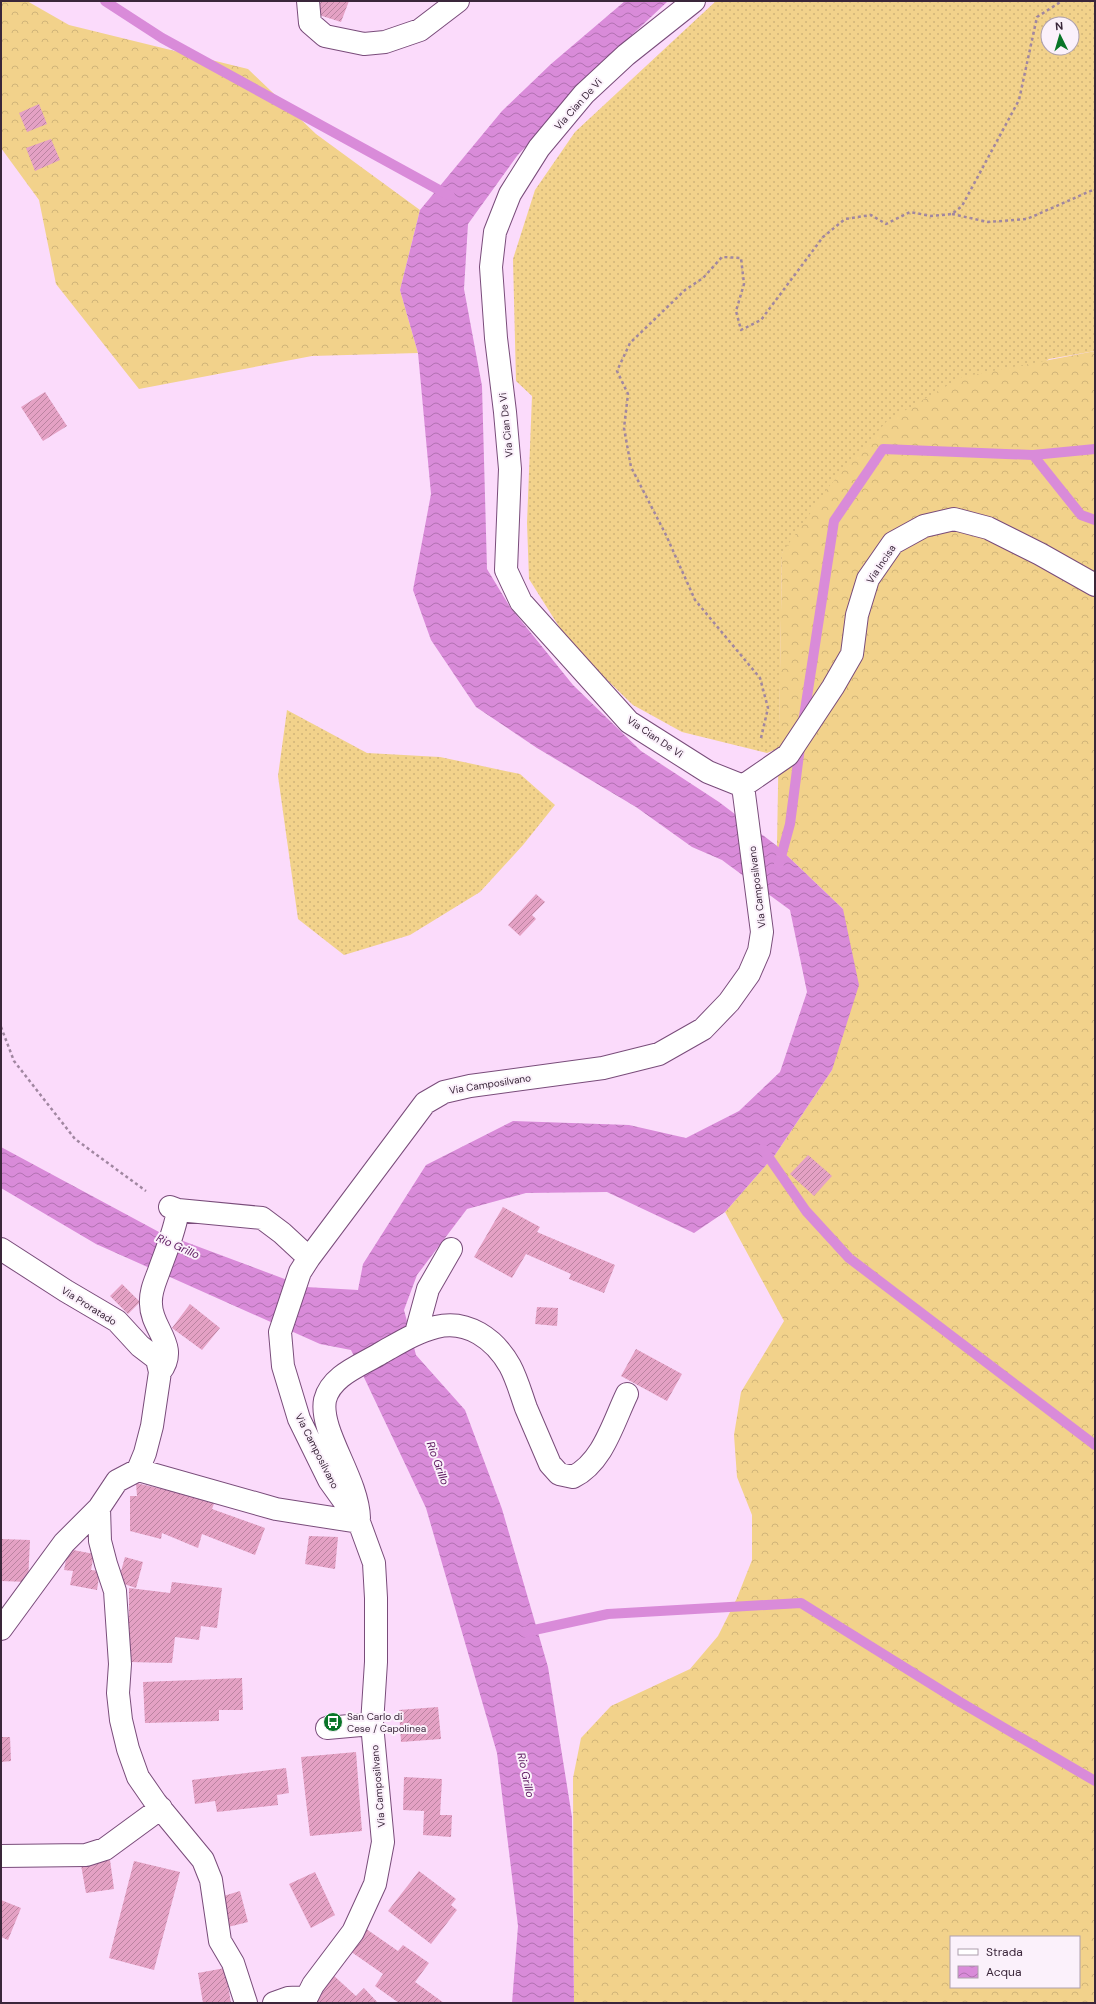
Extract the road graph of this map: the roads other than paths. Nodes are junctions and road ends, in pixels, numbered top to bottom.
1 (308, 1) edge
2 (458, 1) edge
3 (694, 1) edge
4 (1095, 585) edge
5 (744, 786) junction
6 (1, 1249) edge
7 (451, 1249) dead end
8 (304, 1265) junction
9 (416, 1333) junction
10 (160, 1372) junction
11 (627, 1394) dead end
12 (138, 1470) junction
13 (99, 1508) junction
14 (359, 1522) junction
15 (1, 1629) edge
16 (372, 1724) junction
17 (327, 1728) dead end
18 (161, 1808) junction
19 (1, 1856) edge
20 (308, 1995) edge
21 (246, 2003) edge
22 (274, 2003) edge

1 - 2 street
3 - 5 street, Via Cian De Vi
4 - 5 street, Via Incisa
5 - 8 street, Via Camposilvano
6 - 10 street, Via Proratado
7 - 9 street
8 - 10 street
8 - 14 street, Via Camposilvano
9 - 11 street, Via Camposilvano
9 - 14 street, Via Camposilvano
10 - 12 street
12 - 13 street
12 - 14 street
13 - 15 street
13 - 18 street
14 - 16 street, Via Camposilvano
16 - 17 street
16 - 20 street, Via Camposilvano
18 - 19 street
18 - 21 street
20 - 22 street, Via Camposilvano

